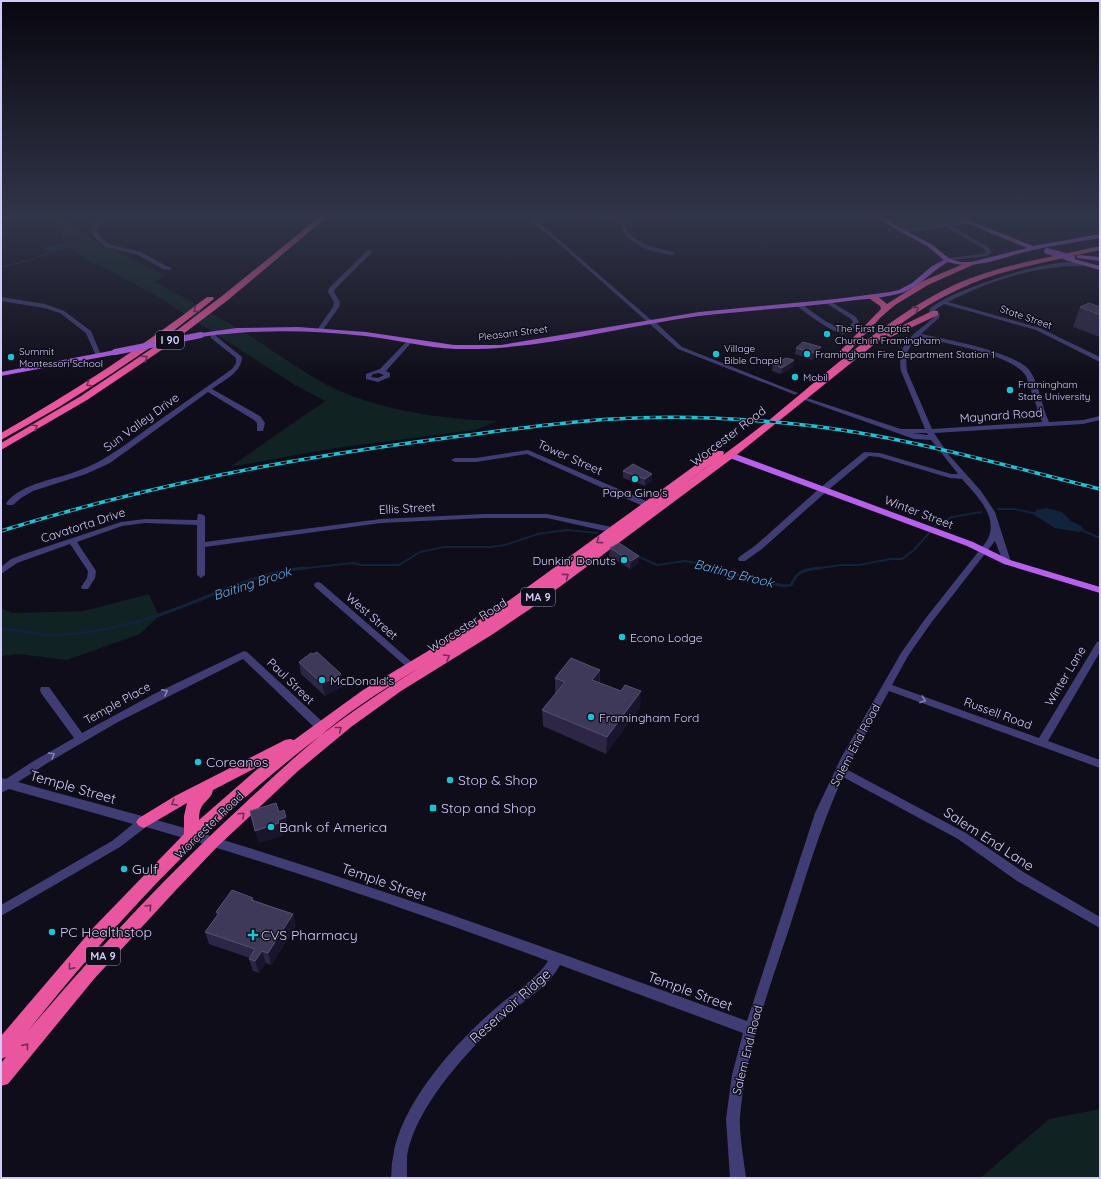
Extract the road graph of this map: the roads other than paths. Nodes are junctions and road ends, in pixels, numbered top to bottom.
1 (245, 271) edge
2 (258, 271) edge
3 (349, 271) edge
4 (593, 271) edge
5 (930, 271) edge
6 (951, 271) edge
7 (985, 271) edge
8 (1000, 271) edge
9 (1028, 271) edge
10 (967, 291) junction
11 (873, 297) junction
12 (1, 299) edge
13 (828, 302) junction
14 (942, 302) junction
15 (798, 304) junction
16 (950, 304) junction
17 (885, 309) junction
18 (935, 313) junction
19 (650, 322) junction
20 (320, 330) junction
21 (212, 333) junction
22 (916, 335) junction
23 (410, 341) junction
24 (863, 349) junction
25 (98, 355) junction
26 (841, 356) junction
27 (1100, 360) edge
28 (382, 371) dead end
29 (1, 374) edge
30 (207, 388) junction
31 (799, 395) junction
32 (1100, 418) edge
33 (1047, 424) junction
34 (260, 429) dead end
35 (932, 434) junction
36 (1, 437) edge
37 (1, 447) edge
38 (730, 455) junction
39 (455, 460) dead end
40 (963, 477) junction
41 (824, 489) junction
42 (10, 503) dead end
43 (648, 505) junction
44 (614, 530) junction
45 (996, 530) junction
46 (71, 540) junction
47 (200, 545) junction
48 (984, 550) junction
49 (742, 558) dead end
50 (1008, 562) junction
51 (1, 571) edge
52 (201, 575) dead end
53 (318, 584) dead end
54 (85, 587) dead end
55 (1100, 590) edge
56 (1100, 644) edge
57 (244, 654) joint
58 (411, 666) junction
59 (886, 686) junction
60 (45, 690) dead end
61 (321, 727) junction
62 (80, 738) junction
63 (1041, 743) junction
64 (1100, 764) edge
65 (840, 771) junction
66 (236, 772) junction
67 (3, 785) edge
68 (144, 822) junction
69 (192, 836) junction
70 (213, 842) junction
71 (1, 911) edge
72 (1100, 923) edge
73 (557, 958) junction
74 (751, 1029) junction
75 (1, 1050) edge
76 (1, 1077) edge
77 (399, 1178) edge
78 (738, 1178) edge

1 -> 36 highway, I 90
37 -> 2 highway, I 90
3 - 20 street
4 - 19 street, Maynard Road
5 - 11 main road, Pleasant Street
6 - 17 highway
7 - 26 highway, Worcester Road / MA 9
24 -> 8 highway, Worcester Road / MA 9
9 - 10 street
10 - 14 street
10 - 16 street
11 - 13 main road, Pleasant Street
11 - 17 highway
12 - 25 street
13 - 15 main road, Pleasant Street
13 - 15 street
14 - 16 street, State Street
14 - 18 street
15 - 19 main road, Pleasant Street
16 - 18 street
16 - 27 street, State Street
17 - 26 highway
18 - 22 street
18 - 24 highway
19 - 23 main road, Pleasant Street
19 - 31 street, Maynard Road
20 - 21 main road, Pleasant Street
20 - 23 main road, Pleasant Street
21 - 25 main road, Pleasant Street, bridge
21 - 30 street, Sun Valley Drive
22 - 33 street
22 - 35 street
23 - 28 street
24 - 31 highway, Worcester Road / MA 9
25 - 29 main road, Pleasant Street
26 - 31 highway, Worcester Road / MA 9
30 - 34 street
30 - 42 street, Sun Valley Drive
31 - 35 street, Maynard Road
31 - 38 highway, Worcester Road / MA 9
31 - 43 highway, Worcester Road / MA 9
32 - 33 street, Maynard Road
33 - 35 street, Maynard Road
35 - 40 street
38 - 41 main road, Winter Street
70 -> 38 highway, Worcester Road / MA 9
39 - 43 street, Tower Street
40 - 41 street
40 - 45 street
41 - 48 main road, Winter Street
41 - 49 street
43 - 44 highway, Worcester Road / MA 9
44 - 47 street, Ellis Street
44 -> 58 highway, Worcester Road / MA 9
45 - 48 street, Salem End Road
45 - 50 street
46 - 47 street, Cavatorta Drive
46 - 51 street, Cavatorta Drive
46 - 54 street
47 - 52 street
48 - 50 main road, Winter Street
48 - 59 street, Salem End Road
50 - 55 main road, Winter Street
53 - 58 street, West Street
56 - 63 street, Winter Lane
57 - 61 street, Paul Street
62 -> 57 street, Temple Place
58 - 61 highway, Worcester Road / MA 9
59 -> 63 street, Russell Road
59 - 65 street, Salem End Road
60 - 62 street
61 - 66 highway
61 - 69 highway, Worcester Road / MA 9
67 -> 62 street, Temple Place
63 - 64 street, Russell Road
65 - 72 street, Salem End Lane
65 - 74 street, Salem End Road
66 -> 68 highway
66 - 69 highway
67 - 68 street, Temple Street
68 - 69 street, Temple Street
68 - 71 street
69 - 70 street, Temple Street
69 -> 75 highway, Worcester Road / MA 9
70 - 73 street, Temple Street
76 -> 70 highway, Worcester Road / MA 9
73 - 74 street, Temple Street
73 - 77 street, Reservoir Ridge
74 - 78 street, Salem End Road

